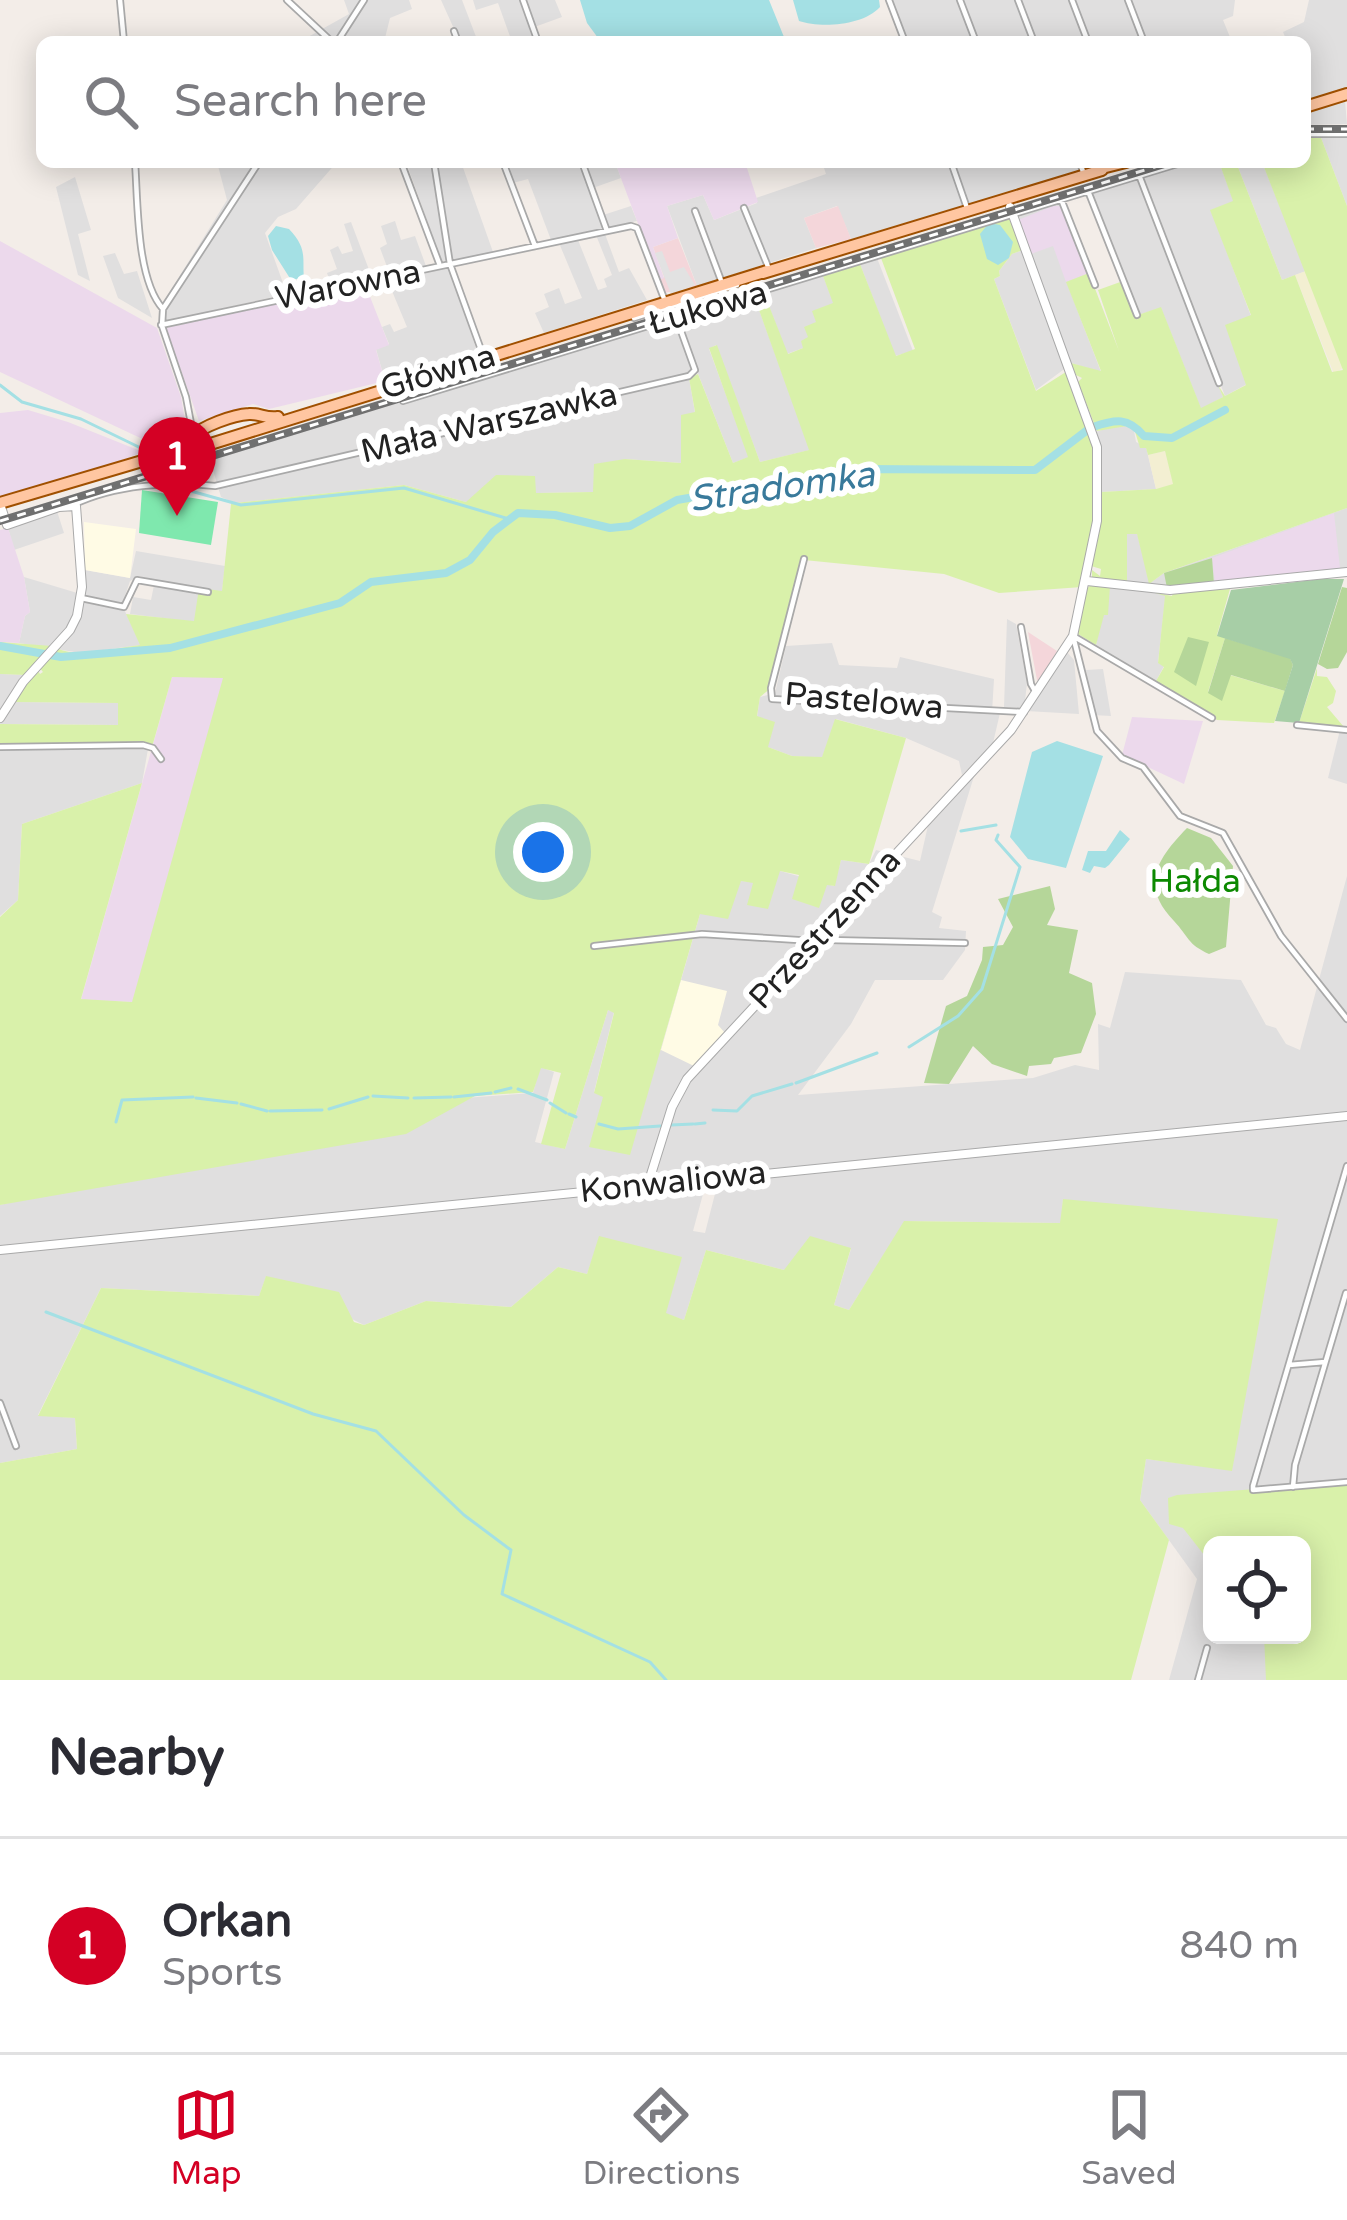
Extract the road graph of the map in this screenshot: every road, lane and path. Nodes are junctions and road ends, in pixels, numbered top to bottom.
1 (120, 0) edge
2 (287, 0) edge
3 (364, 0) edge
4 (523, 0) edge
5 (889, 0) edge
6 (960, 0) edge
7 (1018, 0) edge
8 (1072, 0) edge
9 (1128, 0) edge
10 (454, 31) dead end
11 (123, 36) edge
12 (328, 36) edge
13 (339, 36) edge
14 (456, 36) edge
15 (536, 36) edge
16 (903, 36) edge
17 (974, 36) edge
18 (1032, 36) edge
19 (1086, 36) edge
20 (1142, 36) edge
21 (1347, 94) edge
22 (1311, 105) edge
23 (1311, 134) edge
24 (1347, 134) edge
25 (135, 168) edge
26 (255, 168) edge
27 (403, 168) edge
28 (435, 168) edge
29 (505, 168) edge
30 (584, 168) edge
31 (953, 168) edge
32 (1108, 168) edge
33 (1163, 168) edge
34 (1078, 172) edge
35 (1139, 175) junction
36 (1088, 191) junction
37 (1061, 199) junction
38 (1009, 206) junction
39 (744, 208) dead end
40 (967, 208) junction
41 (695, 211) dead end
42 (911, 228) junction
43 (607, 231) junction
44 (535, 246) junction
45 (450, 264) junction
46 (440, 266) junction
47 (769, 271) junction
48 (751, 279) junction
49 (722, 283) junction
50 (1095, 285) dead end
51 (668, 304) junction
52 (163, 310) junction
53 (1137, 315) dead end
54 (676, 318) junction
55 (161, 325) junction
56 (599, 326) junction
57 (570, 332) junction
58 (484, 358) junction
59 (1219, 383) dead end
60 (403, 400) dead end
61 (196, 437) junction
62 (0, 506) edge
63 (76, 507) junction
64 (3, 526) edge
65 (803, 560) dead end
66 (1347, 572) edge
67 (1087, 580) junction
68 (208, 592) dead end
69 (81, 598) junction
70 (1021, 627) dead end
71 (1073, 636) junction
72 (1036, 693) junction
73 (1024, 712) junction
74 (0, 718) edge
75 (1212, 718) dead end
76 (1297, 725) dead end
77 (1347, 730) edge
78 (0, 747) edge
79 (161, 759) dead end
80 (816, 939) junction
81 (965, 943) dead end
82 (594, 946) dead end
83 (1347, 1019) edge
84 (1347, 1116) edge
85 (1347, 1166) edge
86 (648, 1184) junction
87 (0, 1250) edge
88 (1346, 1293) edge
89 (1325, 1362) junction
90 (1289, 1365) junction
91 (0, 1403) edge
92 (16, 1446) dead end
93 (1347, 1482) edge
94 (1293, 1486) junction
95 (1208, 1648) dead end
96 (1198, 1680) edge

1 - 11 street
2 - 12 street
3 - 13 street
4 - 15 street
5 - 16 street
6 - 17 street
7 - 18 street
8 - 19 street
9 - 20 street
10 - 14 street
21 - 22 main road
23 - 24 street
25 - 52 street
26 - 52 street
27 - 46 street
28 - 45 street
29 - 44 street
30 - 43 street
31 - 40 street
32 - 34 main road, Główna
33 - 35 street, Łukowa
34 - 38 main road, Główna
34 - 40 main road, Główna
35 - 36 street, Łukowa
35 - 59 street
36 - 37 street, Łukowa
36 - 53 street
37 - 38 street, Łukowa
37 - 50 street
38 - 42 main road, Główna
38 - 54 street, Łukowa
38 - 67 street, Przestrzenna
39 - 47 street
40 - 42 main road, Główna
41 - 49 street
42 - 47 main road, Główna
43 - 44 street, Warowna
43 - 51 street, Mała Warszawka
44 - 45 street, Warowna
45 - 46 street, Warowna
45 - 58 street
46 - 55 street, Warowna
47 - 48 main road, Główna
47 - 49 main road, Główna
48 - 51 street, Główna
48 - 56 main road, Główna
49 - 51 main road, Główna
51 - 54 street, Mała Warszawka
51 - 56 street, Główna
51 - 57 main road, Główna
52 - 55 street
54 - 60 street, Łukowa
54 - 63 street, Mała Warszawka
55 - 61 street
56 - 57 main road, Główna
57 - 58 main road, Główna
58 - 61 main road, Główna
61 - 62 main road, Główna
62 - 64 street
63 - 64 street
63 - 69 street
65 - 73 street, Pastelowa
66 - 67 street
67 - 71 street, Przestrzenna
68 - 69 street
69 - 74 street
70 - 72 street
71 - 72 street, Przestrzenna
71 - 75 street
71 - 83 street
72 - 73 street, Przestrzenna
73 - 80 street, Przestrzenna
76 - 77 street
78 - 79 street
80 - 81 street
80 - 82 street
80 - 86 street, Przestrzenna
84 - 86 street, Konwaliowa
85 - 90 street
86 - 87 street, Konwaliowa
88 - 89 street
89 - 90 street
89 - 94 street
90 - 94 street
91 - 92 street
93 - 94 street
95 - 96 street

